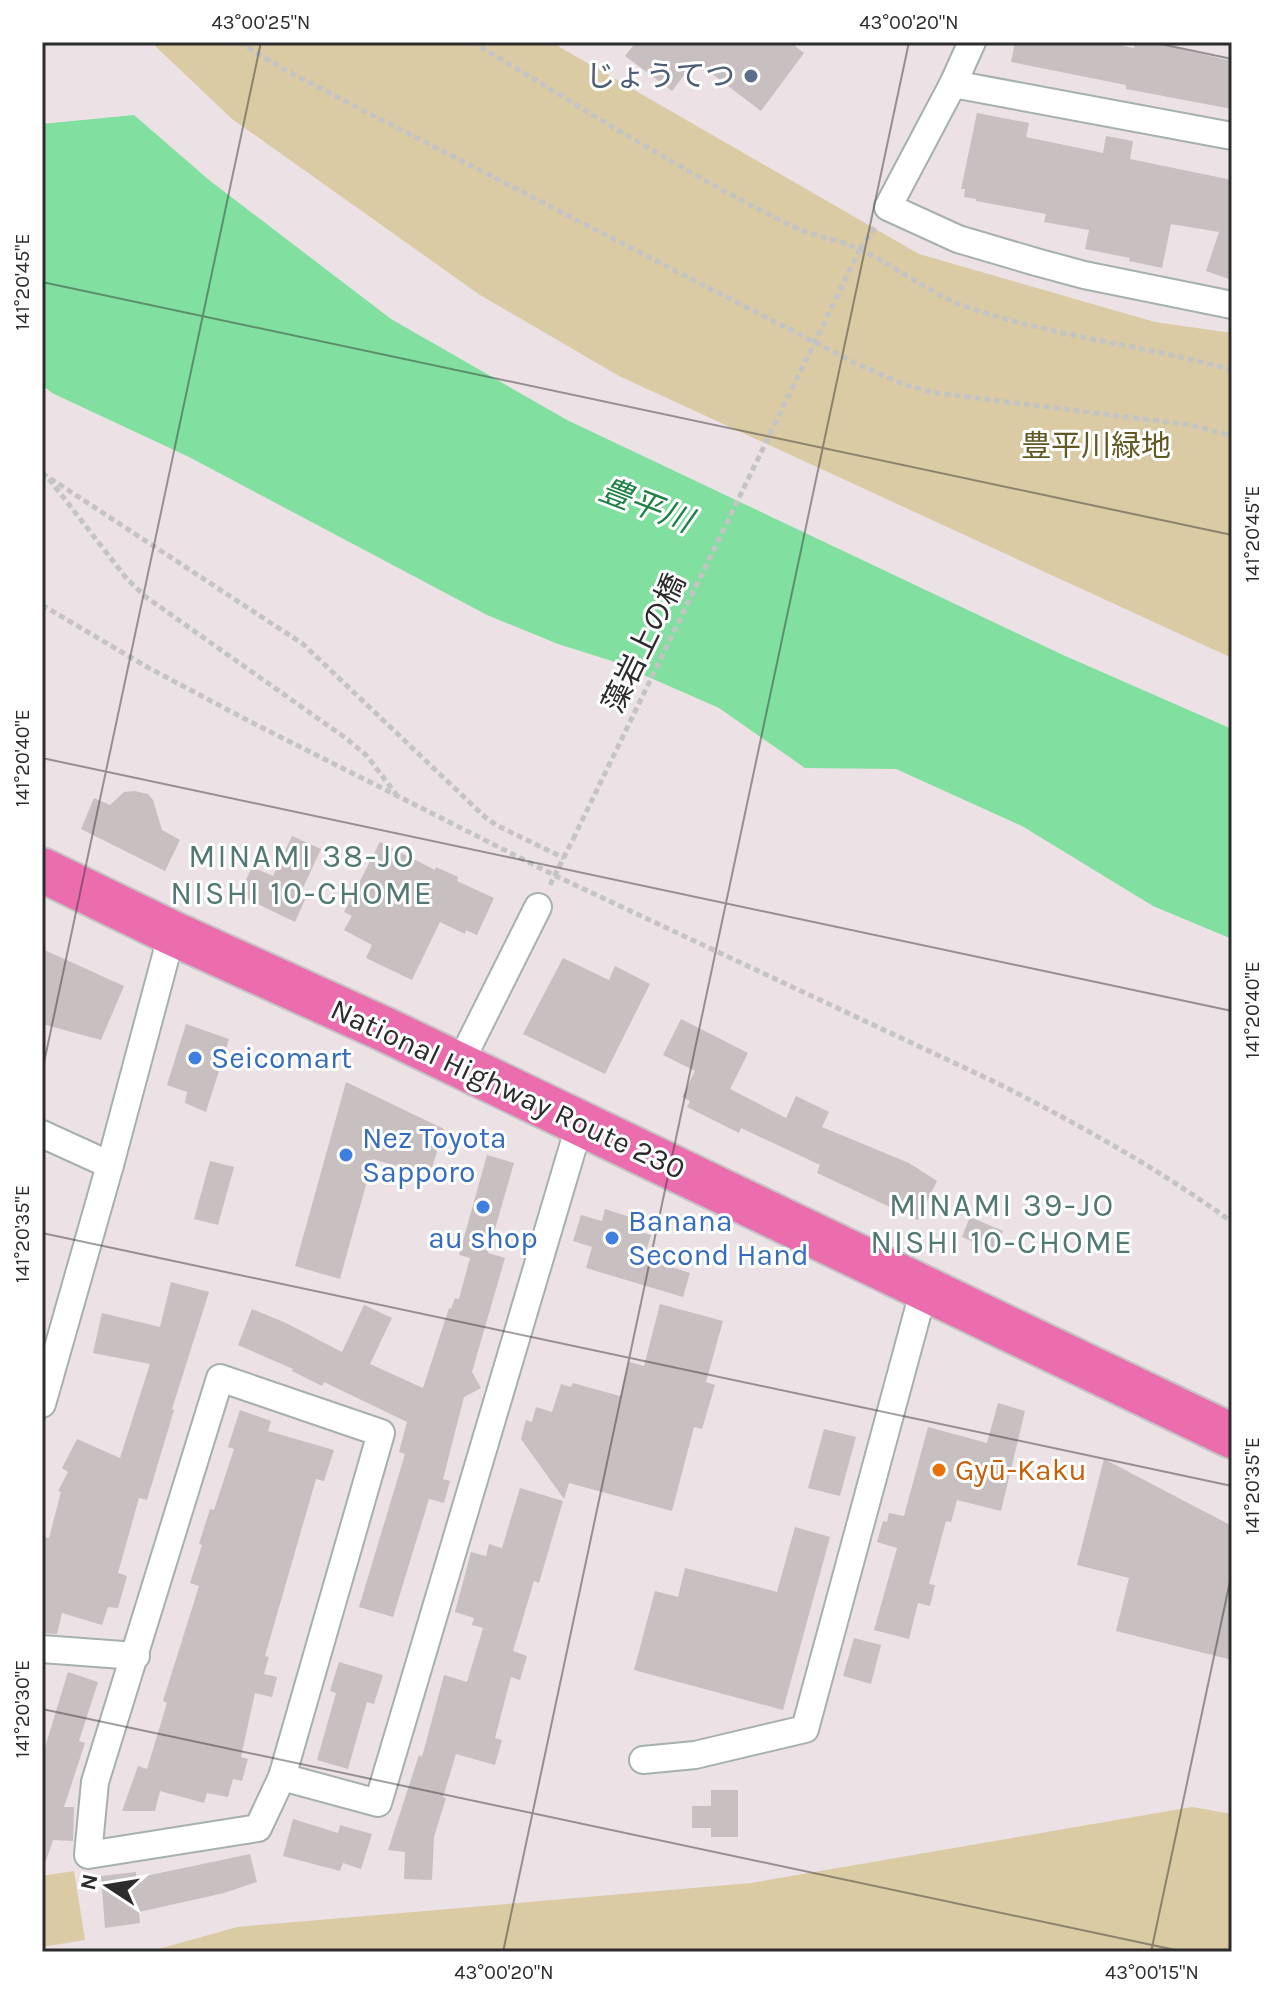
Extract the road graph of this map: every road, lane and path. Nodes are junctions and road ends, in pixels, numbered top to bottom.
1 (239, 42) edge
2 (472, 42) edge
3 (972, 42) edge
4 (953, 84) junction
5 (1232, 136) edge
6 (860, 249) junction
7 (1232, 305) edge
8 (1232, 370) edge
9 (1232, 436) edge
10 (44, 474) edge
11 (42, 605) edge
12 (397, 795) junction
13 (42, 870) edge
14 (538, 907) dead end
15 (172, 933) junction
16 (459, 1065) junction
17 (580, 1123) junction
18 (42, 1134) edge
19 (110, 1165) junction
20 (1232, 1222) edge
21 (924, 1289) junction
22 (42, 1404) edge
23 (1232, 1436) edge
24 (42, 1649) edge
25 (136, 1656) junction
26 (643, 1760) dead end
27 (282, 1777) junction

1 - 9 path
2 - 6 path
3 - 4 street
4 - 5 street
4 - 7 street
6 - 8 path
6 - 10 path, 藻岩上の橋, bridge
10 - 12 path
11 - 12 path
12 - 20 path
13 - 15 highway, National Highway Route 230
14 - 16 street
15 - 16 highway, National Highway Route 230
15 - 19 street
16 - 17 highway, National Highway Route 230
17 - 21 highway, National Highway Route 230
17 - 27 street
18 - 19 street
19 - 22 street
21 - 23 highway, National Highway Route 230
21 - 26 street
24 - 25 street
25 - 27 street
25 - 27 street

